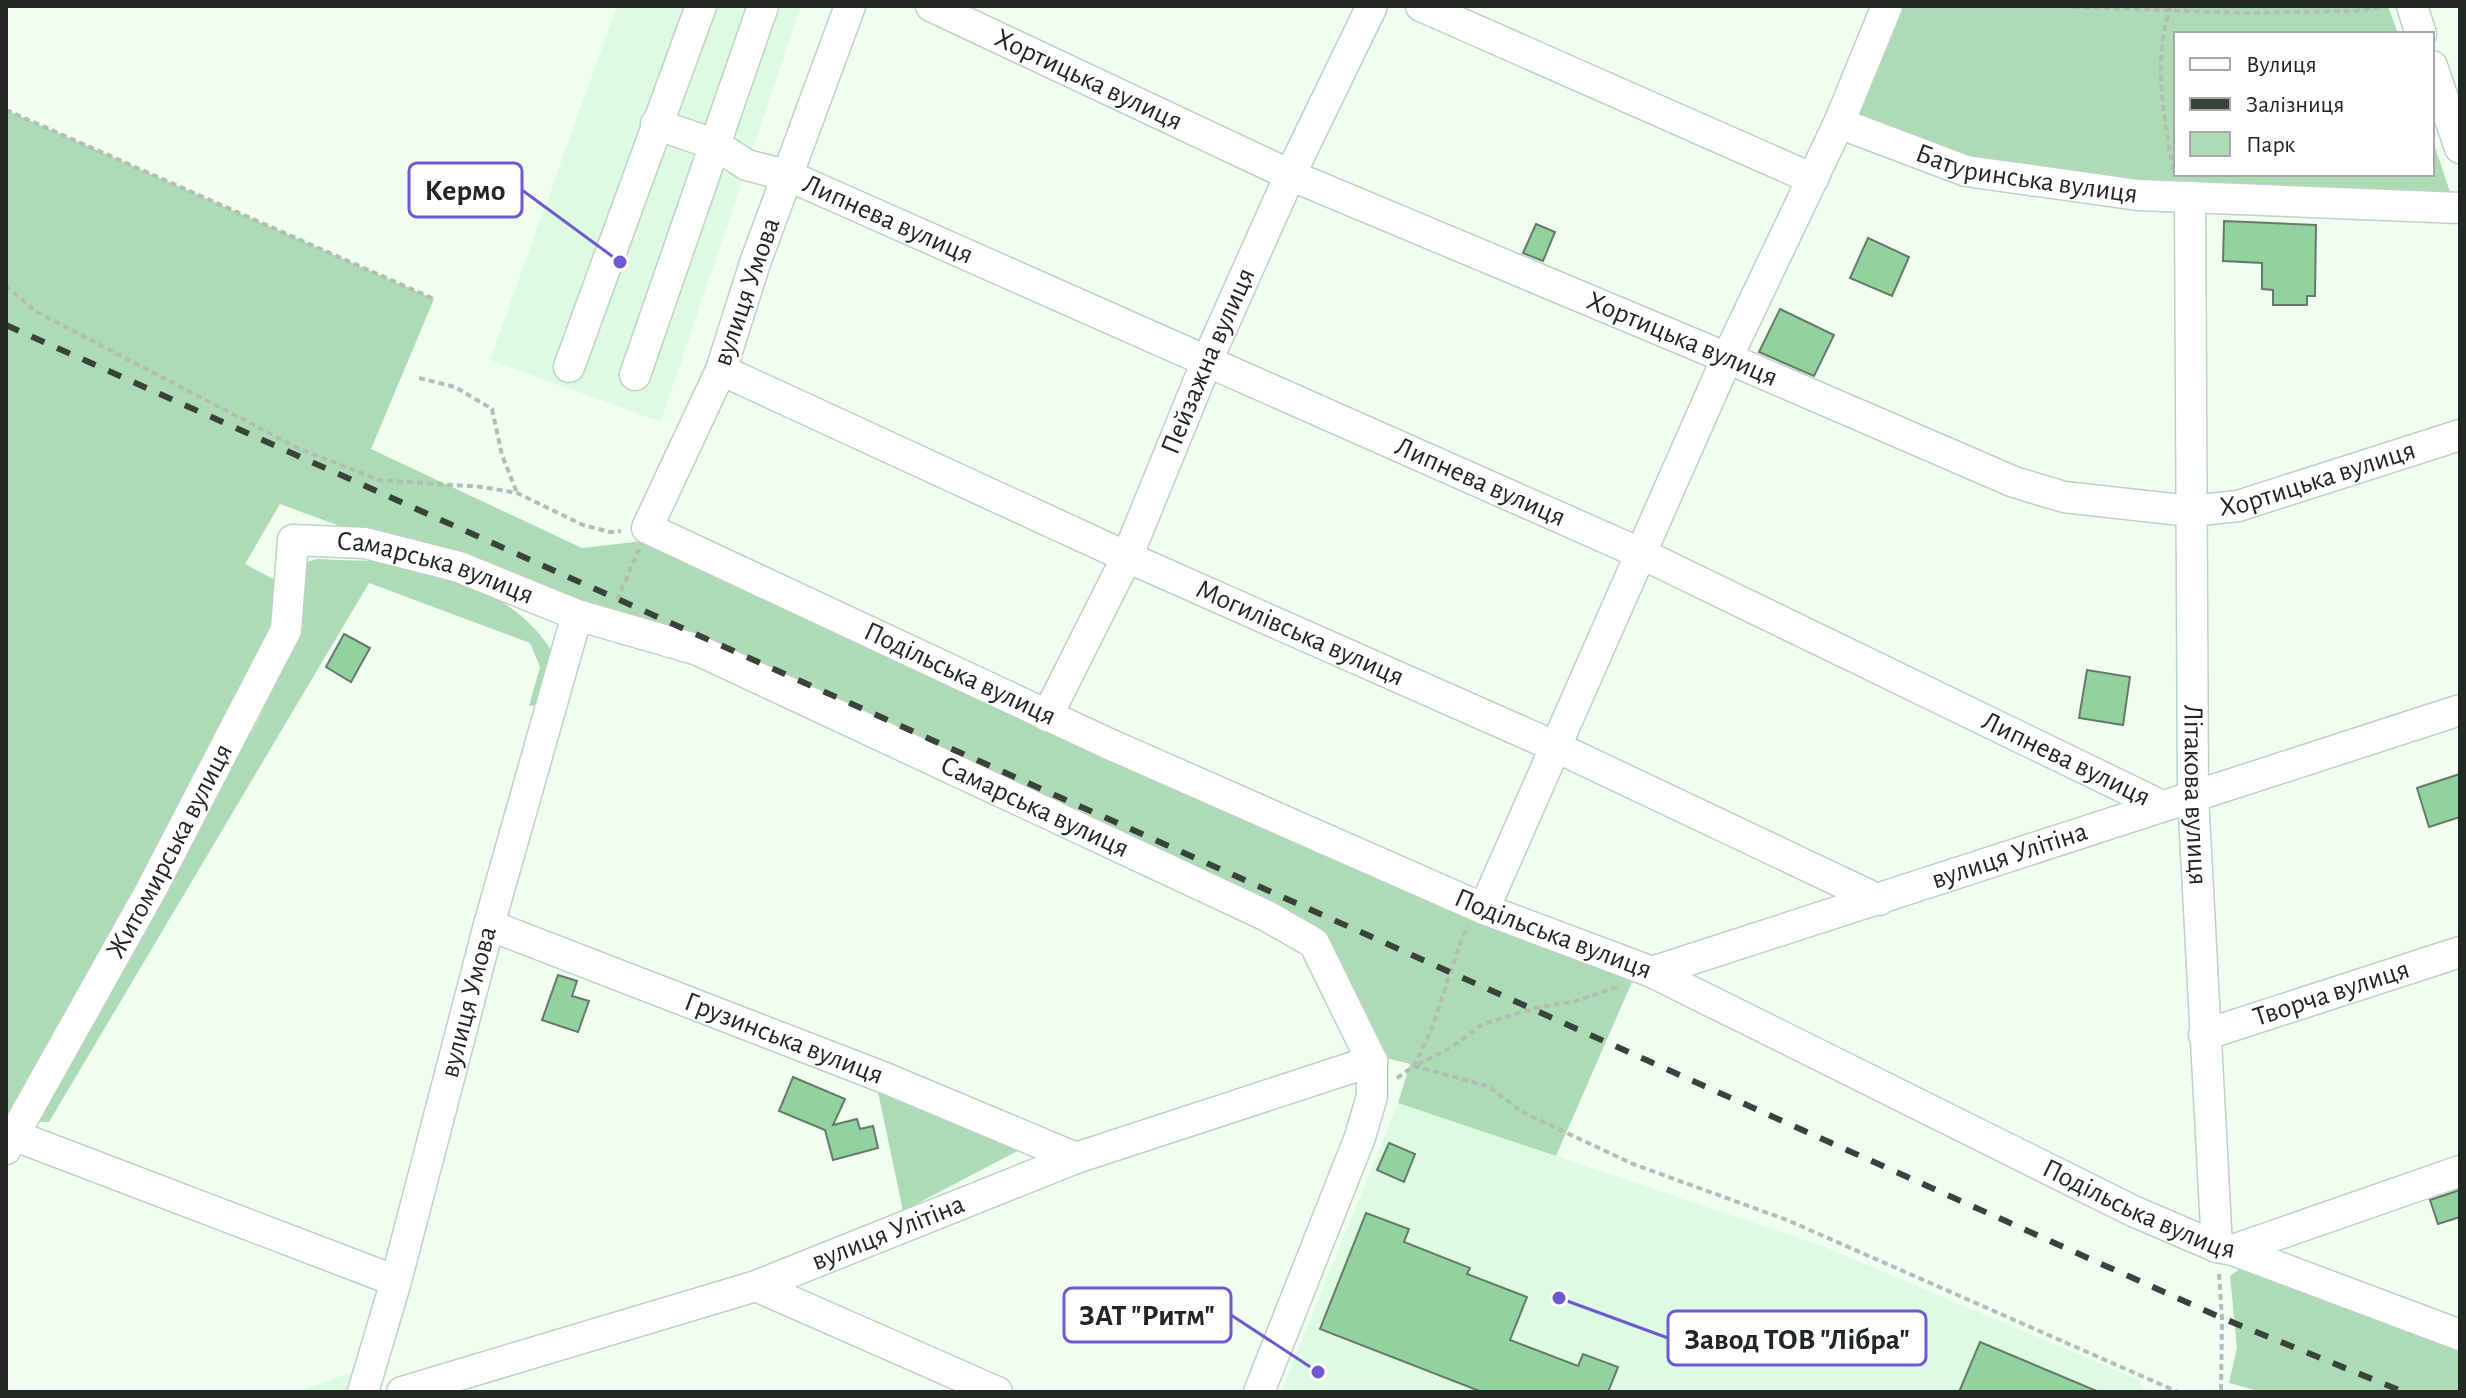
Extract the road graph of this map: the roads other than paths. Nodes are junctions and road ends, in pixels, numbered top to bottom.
1 (701, 6) edge
2 (763, 6) edge
3 (850, 6) edge
4 (931, 6) edge
5 (1372, 6) edge
6 (1421, 6) edge
7 (1887, 6) edge
8 (2434, 72) edge
9 (1839, 123) junction
10 (656, 124) junction
11 (716, 145) junction
12 (2460, 148) edge
13 (1290, 175) junction
14 (789, 176) junction
15 (1813, 179) junction
16 (2183, 197) junction
17 (2460, 208) edge
18 (1727, 358) junction
19 (1207, 361) junction
20 (569, 367) dead end
21 (721, 370) junction
22 (635, 375) dead end
23 (2460, 435) edge
24 (2190, 511) junction
25 (647, 528) joint
26 (293, 540) joint
27 (1642, 554) junction
28 (1127, 557) junction
29 (577, 615) junction
30 (2460, 710) edge
31 (1047, 716) junction
32 (1554, 746) junction
33 (2193, 796) junction
34 (2162, 806) junction
35 (1879, 900) junction
36 (1484, 909) junction
37 (489, 925) junction
38 (2460, 952) edge
39 (1652, 972) junction
40 (2204, 1035) junction
41 (1372, 1061) junction
42 (10, 1142) edge
43 (1076, 1158) junction
44 (2460, 1171) edge
45 (2225, 1249) junction
46 (396, 1281) junction
47 (756, 1286) junction
48 (2460, 1335) edge
49 (364, 1392) edge
50 (402, 1392) edge
51 (997, 1392) edge
52 (1259, 1392) edge

1 - 10 street
2 - 11 street
3 - 14 street, вулиця Умова
4 - 13 street, Хортицька вулиця
5 - 13 street, Пейзажна вулиця
6 - 15 street
7 - 9 street
8 - 12 street
9 - 15 street
9 - 16 street, Батуринська вулиця
10 - 11 street, Липнева вулиця
10 - 20 street
11 - 14 street, Липнева вулиця
11 - 22 street
13 - 18 street, Хортицька вулиця
13 - 19 street, Пейзажна вулиця
14 - 19 street, Липнева вулиця
14 - 21 street, вулиця Умова
15 - 18 street
16 - 17 street, Батуринська вулиця
16 - 24 street, Літакова вулиця
18 - 24 street, Хортицька вулиця
18 - 27 street
19 - 27 street, Липнева вулиця
19 - 28 street, Пейзажна вулиця
21 - 25 street, вулиця Умова
21 - 28 street, Могилівська вулиця
23 - 24 street, Хортицька вулиця
24 - 33 street, Літакова вулиця
25 - 31 street, Подільська вулиця
26 - 29 street, Самарська вулиця
26 - 42 street, Житомирська вулиця
27 - 32 street
27 - 34 street, Липнева вулиця
28 - 31 street, Пейзажна вулиця
28 - 32 street, Могилівська вулиця
29 - 37 street, вулиця Умова
29 - 41 street, Самарська вулиця
30 - 33 street, вулиця Улітіна
31 - 36 street, Подільська вулиця
32 - 35 street, Могилівська вулиця
32 - 36 street
33 - 34 street, вулиця Улітіна
33 - 40 street, Літакова вулиця
34 - 35 street, вулиця Улітіна
35 - 39 street, вулиця Улітіна
36 - 39 street, Подільська вулиця
37 - 43 street, Грузинська вулиця
37 - 46 street, вулиця Умова
38 - 40 street, Творча вулиця
39 - 45 street, Подільська вулиця
40 - 45 street, Літакова вулиця
41 - 43 street, вулиця Улітіна
41 - 52 street, Самарська вулиця
42 - 46 street
43 - 47 street, вулиця Улітіна
44 - 45 street
45 - 48 street, Подільська вулиця
46 - 49 street, вулиця Умова
47 - 50 street, вулиця Улітіна
47 - 51 street

